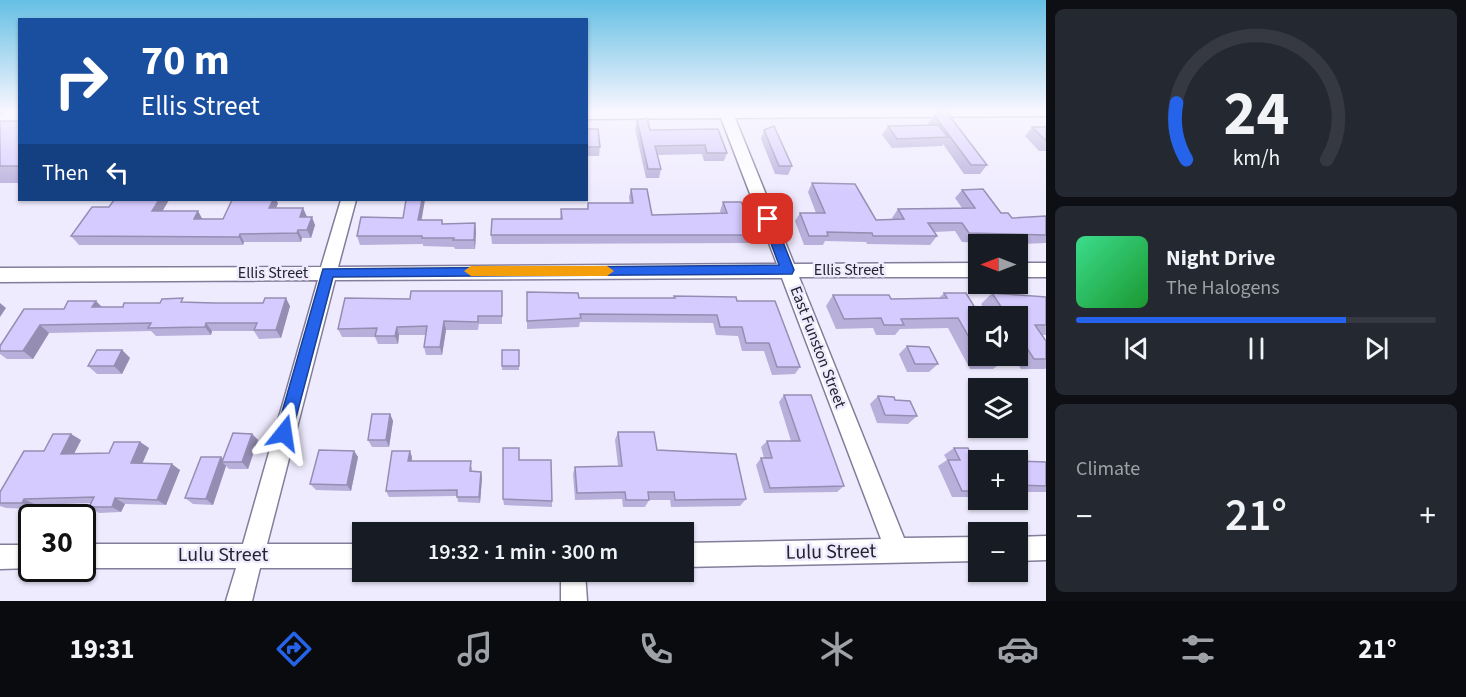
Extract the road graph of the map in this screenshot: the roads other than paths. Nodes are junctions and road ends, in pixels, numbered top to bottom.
1 (736, 138) edge
2 (348, 201) edge
3 (788, 270) junction
4 (968, 270) edge
5 (1028, 270) edge
6 (1046, 270) edge
7 (328, 273) junction
8 (0, 275) edge
9 (1046, 548) edge
10 (968, 549) edge
11 (1028, 549) edge
12 (897, 550) junction
13 (251, 555) junction
14 (694, 555) edge
15 (96, 556) edge
16 (352, 556) edge
17 (0, 557) edge
18 (18, 557) edge
19 (573, 582) edge
20 (238, 601) edge
21 (574, 601) edge

1 - 3 street, East Funston Street
2 - 7 street
3 - 4 street, Ellis Street
3 - 7 street, Ellis Street
3 - 12 street, East Funston Street
5 - 6 street
7 - 8 street, Ellis Street
7 - 13 street
9 - 11 street
10 - 12 street, Lulu Street
12 - 14 street, Lulu Street
13 - 15 street, Lulu Street
13 - 16 street, Lulu Street
13 - 20 street
17 - 18 street
19 - 21 street

